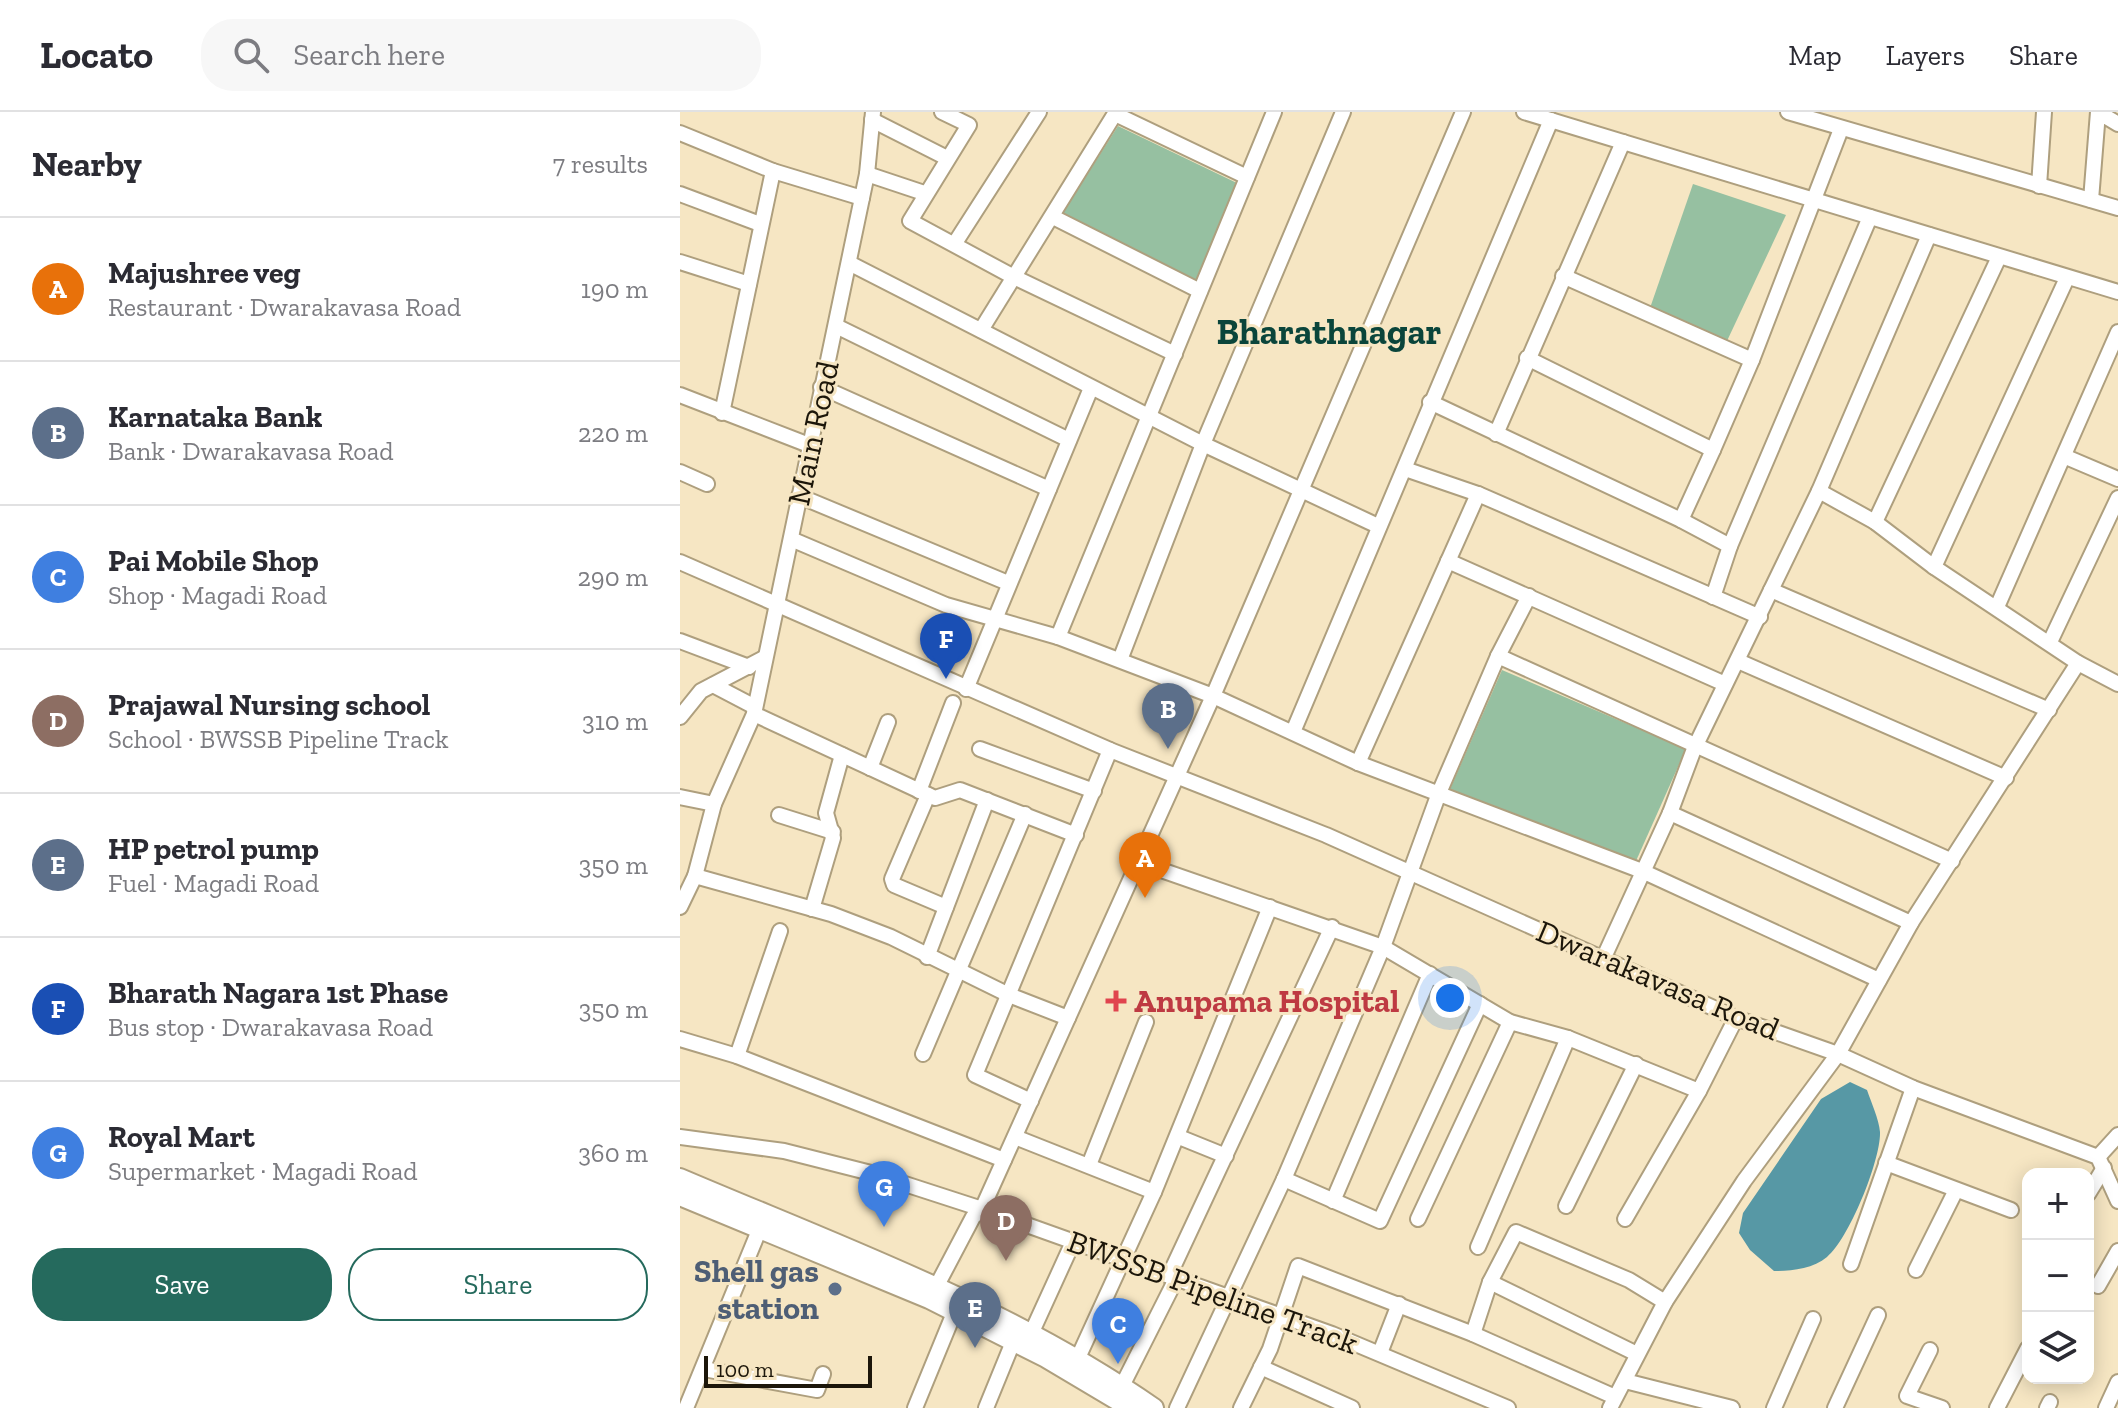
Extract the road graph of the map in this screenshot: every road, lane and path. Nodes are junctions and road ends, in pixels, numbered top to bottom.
1 (942, 112) edge
2 (1039, 112) edge
3 (1274, 112) edge
4 (1343, 112) edge
5 (1463, 112) edge
6 (1524, 112) edge
7 (1788, 112) edge
8 (2044, 112) edge
9 (2098, 112) edge
10 (1115, 113) edge
11 (872, 116) edge
12 (1551, 120) junction
13 (2118, 124) edge
14 (1841, 129) junction
15 (680, 133) edge
16 (1623, 142) junction
17 (947, 158) junction
18 (773, 171) junction
19 (867, 174) junction
20 (1247, 177) junction
21 (2039, 186) junction
22 (924, 193) junction
23 (680, 194) edge
24 (862, 198) junction
25 (1812, 200) junction
26 (2091, 200) junction
27 (2118, 208) edge
28 (1053, 217) junction
29 (1870, 217) junction
30 (760, 224) junction
31 (1929, 235) junction
32 (955, 243) junction
33 (1999, 257) junction
34 (680, 262) edge
35 (849, 263) junction
36 (1012, 276) junction
37 (1563, 276) junction
38 (2067, 278) junction
39 (749, 284) junction
40 (1200, 291) junction
41 (2118, 292) edge
42 (836, 326) junction
43 (981, 330) junction
44 (2118, 332) edge
45 (1175, 354) junction
46 (1527, 358) junction
47 (1752, 360) junction
48 (821, 387) junction
49 (1091, 388) junction
50 (680, 395) edge
51 (1430, 402) junction
52 (722, 413) junction
53 (1150, 417) junction
54 (1496, 434) junction
55 (1069, 440) junction
56 (1203, 444) junction
57 (809, 445) junction
58 (1713, 450) junction
59 (2066, 457) junction
60 (1405, 469) junction
61 (680, 472) edge
62 (2118, 479) edge
63 (707, 484) dead end
64 (1049, 489) junction
65 (1301, 491) junction
66 (1819, 491) junction
67 (1478, 494) junction
68 (799, 496) junction
69 (2118, 498) edge
70 (1681, 520) junction
71 (1875, 522) junction
72 (1378, 526) junction
73 (791, 539) junction
74 (1730, 546) junction
75 (1448, 561) junction
76 (680, 562) edge
77 (1934, 567) junction
78 (1008, 583) junction
79 (1771, 590) junction
80 (1529, 596) junction
81 (1713, 597) junction
82 (777, 603) junction
83 (1997, 607) junction
84 (993, 617) junction
85 (1760, 617) junction
86 (1058, 637) junction
87 (680, 641) edge
88 (2050, 642) junction
89 (1498, 656) junction
90 (764, 658) junction
91 (1120, 660) junction
92 (1738, 661) junction
93 (2078, 663) junction
94 (749, 667) junction
95 (1725, 684) junction
96 (2118, 684) edge
97 (713, 685) junction
98 (966, 689) junction
99 (1213, 696) junction
100 (953, 703) dead end
101 (754, 710) junction
102 (2049, 710) junction
103 (680, 717) edge
104 (888, 722) dead end
105 (1293, 732) junction
106 (1697, 743) junction
107 (980, 749) dead end
108 (1110, 750) junction
109 (842, 755) junction
110 (1358, 763) junction
111 (870, 768) junction
112 (1176, 777) junction
113 (2006, 778) junction
114 (1094, 791) junction
115 (924, 793) junction
116 (1439, 793) junction
117 (680, 797) edge
118 (987, 800) junction
119 (714, 804) junction
120 (1670, 813) junction
121 (1025, 814) junction
122 (779, 815) dead end
123 (833, 832) junction
124 (1076, 835) junction
125 (1952, 861) junction
126 (1138, 862) junction
127 (1642, 871) junction
128 (1411, 872) junction
129 (695, 876) junction
130 (680, 907) edge
131 (946, 907) junction
132 (1270, 907) junction
133 (812, 909) junction
134 (1911, 923) junction
135 (1332, 927) junction
136 (780, 931) dead end
137 (1383, 947) junction
138 (927, 957) junction
139 (1604, 957) junction
140 (959, 972) junction
141 (1430, 974) junction
142 (1879, 980) junction
143 (1009, 995) junction
144 (1480, 1004) junction
145 (1068, 1018) junction
146 (1736, 1018) junction
147 (1146, 1022) dead end
148 (1510, 1022) junction
149 (1568, 1038) junction
150 (680, 1039) edge
151 (923, 1054) dead end
152 (1838, 1054) junction
153 (737, 1056) junction
154 (1636, 1064) junction
155 (1913, 1088) junction
156 (1699, 1091) junction
157 (1031, 1101) junction
158 (2118, 1135) edge
159 (680, 1137) edge
160 (1015, 1137) junction
161 (1179, 1137) junction
162 (1226, 1156) junction
163 (1004, 1160) junction
164 (1886, 1163) junction
165 (2101, 1163) junction
166 (1089, 1165) junction
167 (680, 1178) edge
168 (1284, 1179) junction
169 (2094, 1180) edge
170 (1956, 1190) junction
171 (1154, 1192) junction
172 (680, 1196) edge
173 (1333, 1201) junction
174 (2118, 1201) edge
175 (1566, 1206) dead end
176 (982, 1209) junction
177 (2011, 1210) dead end
178 (1418, 1219) dead end
179 (1625, 1219) dead end
180 (760, 1228) junction
181 (1073, 1242) junction
182 (1478, 1247) dead end
183 (2118, 1251) edge
184 (1124, 1260) junction
185 (1851, 1264) dead end
186 (1916, 1270) dead end
187 (1173, 1278) junction
188 (1490, 1282) junction
189 (2098, 1286) dead end
190 (934, 1292) junction
191 (1227, 1297) junction
192 (1665, 1302) junction
193 (1399, 1304) junction
194 (954, 1313) junction
195 (1878, 1315) dead end
196 (1281, 1316) junction
197 (1813, 1319) dead end
198 (1031, 1334) junction
199 (1473, 1334) junction
200 (1013, 1342) junction
201 (1930, 1350) dead end
202 (1380, 1353) junction
203 (1637, 1354) junction
204 (1077, 1360) junction
205 (2022, 1360) edge
206 (1261, 1367) junction
207 (704, 1369) junction
208 (823, 1374) dead end
209 (1625, 1381) junction
210 (2118, 1382) edge
211 (1122, 1386) junction
212 (1613, 1402) edge
213 (1904, 1402) edge
214 (1711, 1405) edge
215 (686, 1408) edge
216 (915, 1408) edge
217 (986, 1408) edge
218 (1130, 1408) edge
219 (1154, 1408) edge
220 (1177, 1408) edge
221 (1241, 1408) edge
222 (1352, 1408) edge
223 (1508, 1408) edge
224 (1732, 1408) edge
225 (1774, 1408) edge
226 (1835, 1408) edge
227 (1942, 1408) edge
228 (1997, 1408) edge
229 (2106, 1408) edge

1 - 17 street
2 - 32 street
3 - 20 street
4 - 56 street
5 - 65 street
6 - 12 street
7 - 14 street
8 - 21 street
9 - 13 street
9 - 26 street
10 - 20 street
10 - 28 street
11 - 17 street
11 - 19 street, Main Road
12 - 16 street
12 - 51 street
14 - 21 street
14 - 25 street
15 - 18 street
16 - 25 street
16 - 37 street
17 - 22 street
18 - 24 street
18 - 30 street
19 - 22 street
19 - 24 street, Main Road
20 - 40 street
21 - 26 street
22 - 32 street
23 - 30 street
24 - 35 street, Main Road
25 - 29 street
25 - 47 street
26 - 27 street
28 - 36 street
28 - 40 street
29 - 31 street
29 - 74 street
30 - 39 street
31 - 33 street
31 - 66 street
32 - 36 street
33 - 38 street
33 - 71 street
34 - 39 street
35 - 42 street, Main Road
35 - 43 street
36 - 43 street
36 - 45 street
37 - 46 street
37 - 47 street
38 - 41 street
38 - 77 street
39 - 52 street
40 - 45 street
42 - 48 street, Main Road
42 - 55 street
43 - 49 street
44 - 59 street
45 - 53 street
46 - 54 street
46 - 58 street
47 - 58 street
48 - 57 street, Main Road
48 - 64 street
49 - 53 street
49 - 55 street
50 - 52 street
51 - 54 street
51 - 60 street
52 - 57 street
53 - 56 street
53 - 86 street
54 - 70 street
55 - 64 street
56 - 65 street
56 - 91 street
57 - 68 street, Main Road
58 - 70 street
59 - 62 street
59 - 83 street
60 - 67 street
60 - 72 street
61 - 63 street
64 - 78 street
65 - 72 street
65 - 99 street
66 - 71 street
66 - 79 street
67 - 75 street
67 - 81 street
68 - 73 street, Main Road
68 - 78 street
69 - 88 street
70 - 74 street
71 - 77 street
72 - 105 street
73 - 82 street, Main Road
73 - 84 street
74 - 81 street
75 - 80 street
75 - 110 street
76 - 82 street, Dwarakavasa Road
77 - 83 street
78 - 84 street
79 - 85 street
79 - 102 street
80 - 89 street
80 - 95 street
81 - 85 street
82 - 90 street, Main Road
82 - 98 street, Dwarakavasa Road
83 - 88 street
84 - 86 street
84 - 98 street
85 - 92 street
86 - 91 street
87 - 94 street
88 - 93 street
89 - 106 street
89 - 116 street
90 - 94 street
90 - 101 street, Main Road
91 - 99 street
92 - 95 street
92 - 113 street
93 - 96 street
93 - 102 street
94 - 97 street
95 - 106 street
97 - 101 street
97 - 103 street
98 - 108 street, Dwarakavasa Road
99 - 105 street
99 - 112 street
100 - 115 street
101 - 109 street
101 - 119 street, Main Road
102 - 113 street
104 - 111 street
105 - 110 street
106 - 120 street
106 - 125 street
107 - 114 street
108 - 112 street, Dwarakavasa Road
108 - 114 street
109 - 111 street
109 - 123 street
110 - 116 street
111 - 115 street
112 - 126 street
112 - 128 street, Dwarakavasa Road
113 - 125 street
114 - 124 street
115 - 118 street
115 - 131 street
116 - 127 street
116 - 128 street
117 - 119 street
118 - 121 street
118 - 131 street
119 - 129 street, Main Road
120 - 127 street
120 - 134 street
121 - 124 street
121 - 140 street
122 - 123 street
123 - 133 street
124 - 143 street
125 - 134 street
126 - 132 street
126 - 145 street
127 - 139 street
127 - 142 street
128 - 137 street
128 - 139 street, Dwarakavasa Road
129 - 130 street, Main Road
129 - 133 street
131 - 138 street
132 - 135 street
132 - 161 street
133 - 138 street
134 - 142 street
135 - 137 street
135 - 162 street
136 - 153 street
137 - 141 street
137 - 168 street
138 - 140 street
139 - 146 street, Dwarakavasa Road
140 - 143 street
140 - 151 street
141 - 144 street
141 - 173 street
142 - 152 street
143 - 145 street
143 - 157 street
144 - 148 street
144 - 173 street
145 - 157 street
146 - 152 street, Dwarakavasa Road
146 - 156 street
147 - 166 street
148 - 149 street
148 - 178 street
149 - 154 street
149 - 182 street
150 - 153 street
152 - 155 street, Dwarakavasa Road
152 - 192 street
153 - 163 street
154 - 156 street
154 - 175 street
155 - 164 street
155 - 165 street, Dwarakavasa Road
156 - 179 street
157 - 160 street
158 - 165 street
159 - 176 street, BWSSB Pipeline Track
160 - 163 street
160 - 166 street
161 - 162 street
161 - 171 street
162 - 187 street
163 - 176 street
164 - 170 street
164 - 185 street
165 - 169 street
165 - 174 street
166 - 171 street
167 - 190 main road
168 - 173 street
168 - 191 street
170 - 177 street
170 - 186 street
171 - 184 street
172 - 180 main road
176 - 181 street, BWSSB Pipeline Track
176 - 190 street
180 - 190 main road
180 - 207 street
181 - 184 street, BWSSB Pipeline Track
181 - 198 street
183 - 189 street
184 - 187 street, BWSSB Pipeline Track
184 - 204 street
187 - 191 street, BWSSB Pipeline Track
187 - 211 street
188 - 192 street
188 - 199 street
188 - 203 street
190 - 194 main road
190 - 198 main road
191 - 196 street, BWSSB Pipeline Track
191 - 220 street
192 - 203 street
193 - 196 street
193 - 199 street
193 - 202 street
194 - 200 main road
194 - 216 street
195 - 226 street
196 - 202 street, BWSSB Pipeline Track
196 - 206 street
197 - 225 street
198 - 204 main road
199 - 212 street
200 - 217 street
200 - 218 main road
201 - 213 street
202 - 223 street, BWSSB Pipeline Track
203 - 209 street
204 - 211 main road
205 - 228 street
206 - 221 street
206 - 222 street
207 - 208 street
207 - 215 street
209 - 212 street
209 - 214 street
210 - 229 street
211 - 219 main road
213 - 227 street
214 - 224 street

